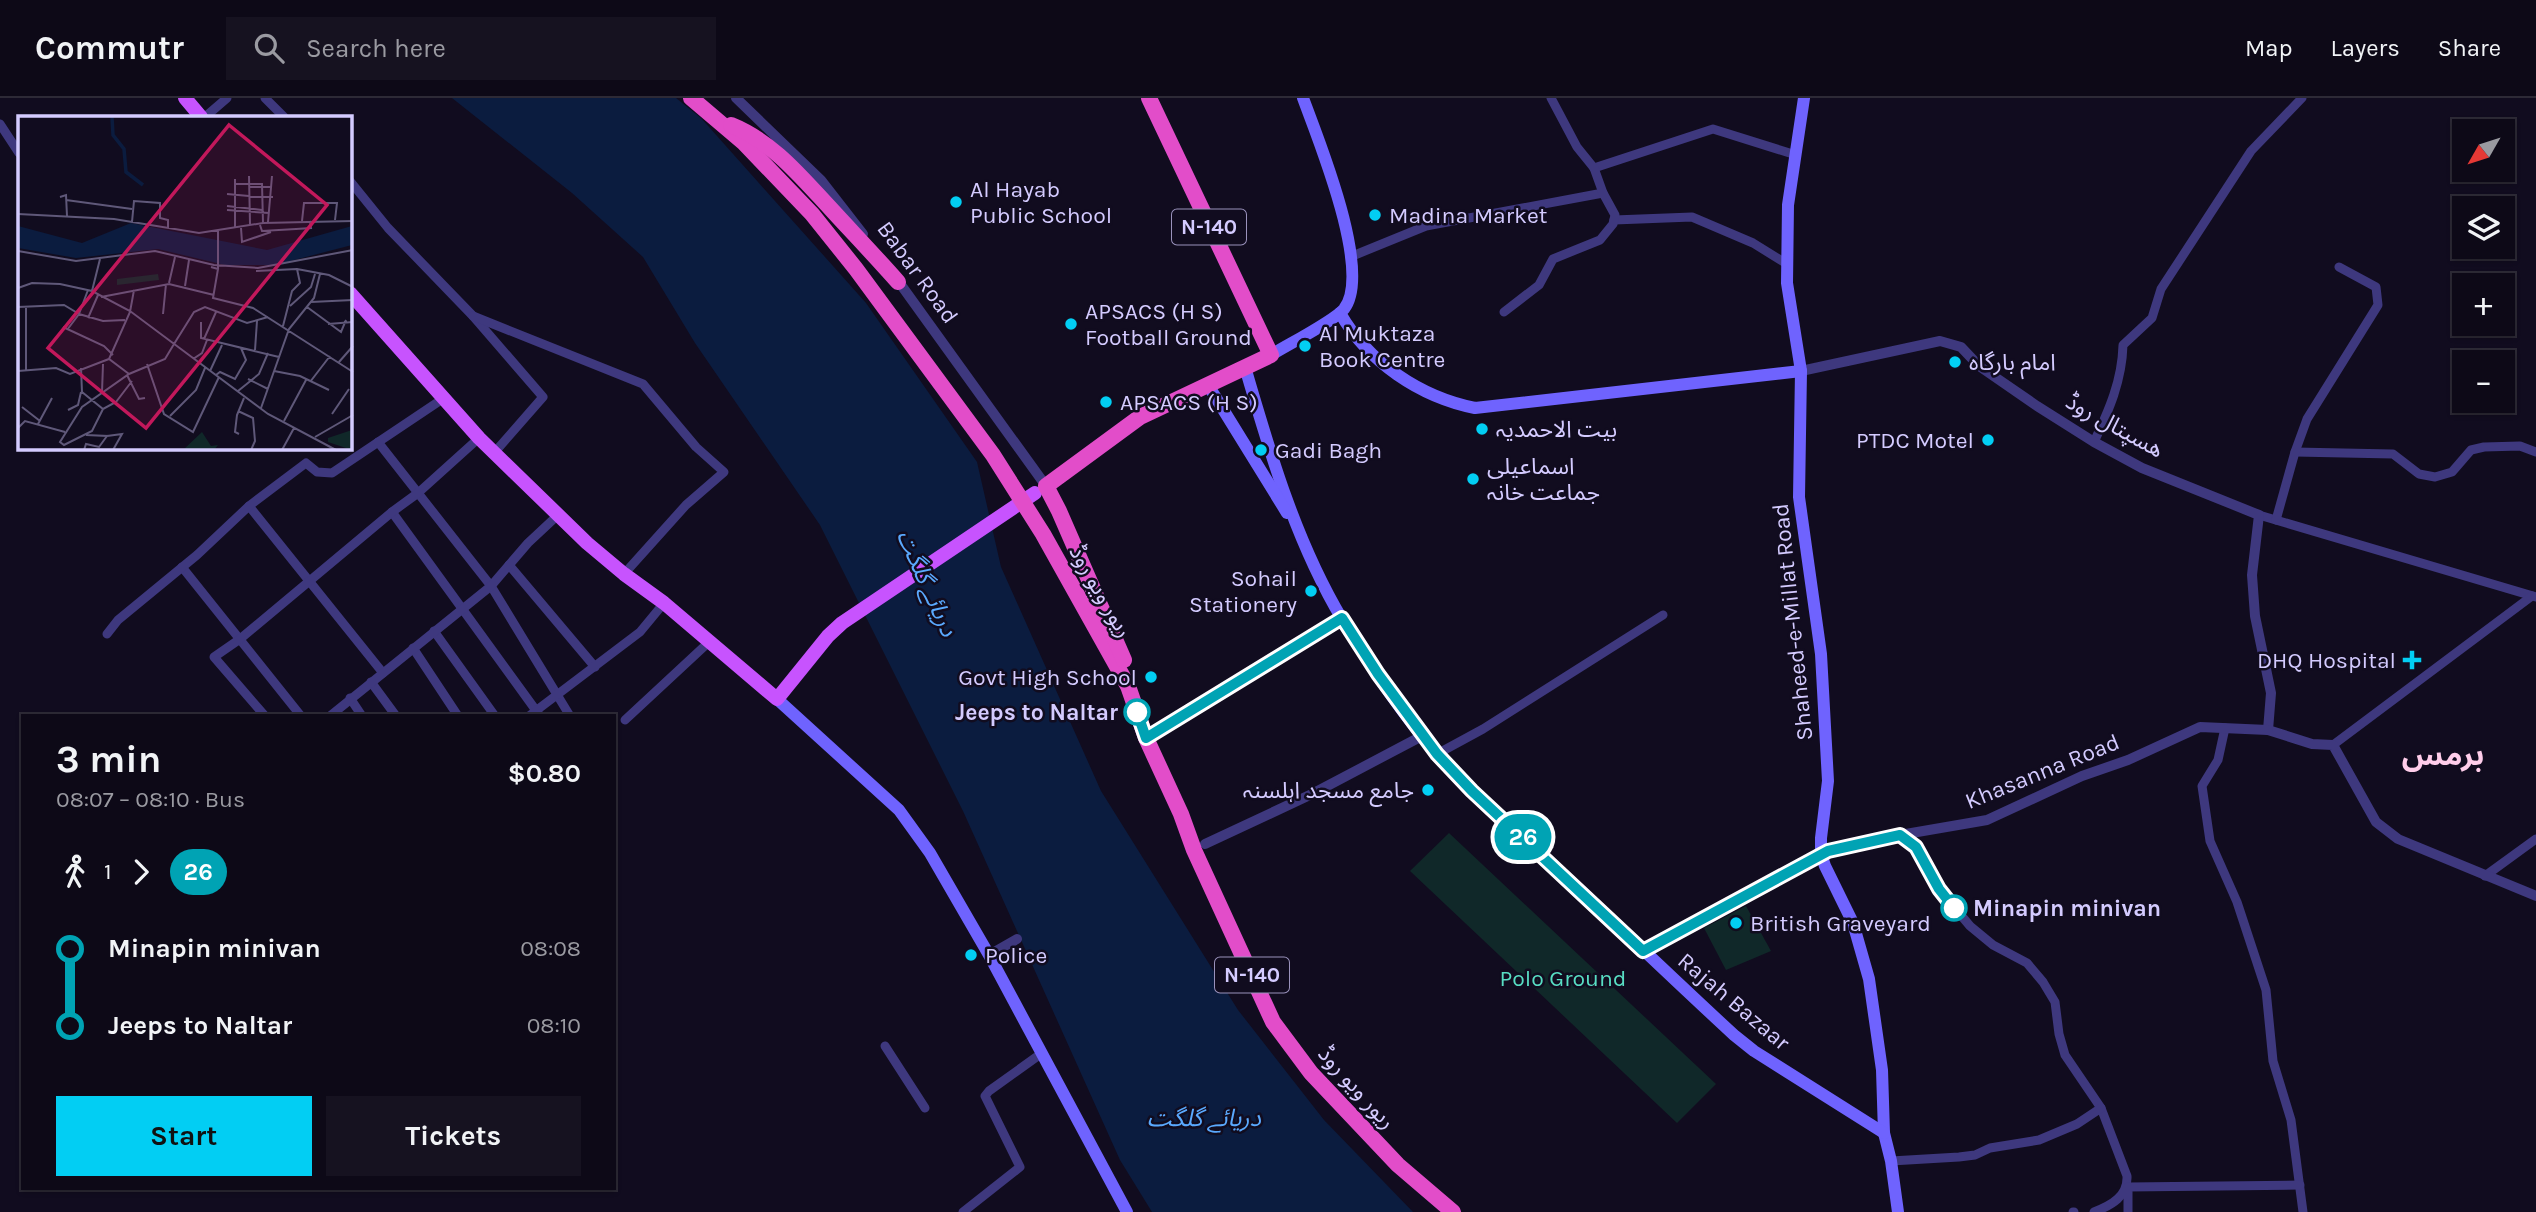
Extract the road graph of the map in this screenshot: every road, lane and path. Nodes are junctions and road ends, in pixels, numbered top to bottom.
1 (185, 98) edge
2 (226, 98) edge
3 (265, 98) edge
4 (691, 98) edge
5 (736, 98) edge
6 (1149, 98) edge
7 (1303, 98) edge
8 (1551, 98) edge
9 (1804, 98) edge
10 (2302, 98) edge
11 (202, 116) edge
12 (204, 116) edge
13 (283, 116) edge
14 (719, 121) junction
15 (0, 124) edge
16 (18, 151) edge
17 (1796, 155) junction
18 (1594, 168) junction
19 (352, 183) edge
20 (1603, 193) junction
21 (1614, 220) junction
22 (1350, 257) junction
23 (1787, 264) junction
24 (2339, 267) dead end
25 (898, 282) junction
26 (352, 295) edge
27 (1504, 312) dead end
28 (1340, 313) junction
29 (473, 316) junction
30 (1271, 355) junction
31 (1245, 367) junction
32 (1801, 371) junction
33 (1208, 385) junction
34 (444, 398) junction
35 (479, 438) junction
36 (378, 442) junction
37 (2094, 442) junction
38 (2295, 452) junction
39 (2536, 452) edge
40 (494, 453) junction
41 (1273, 460) junction
42 (1258, 467) junction
43 (1040, 490) junction
44 (418, 493) junction
45 (249, 506) junction
46 (392, 512) junction
47 (558, 515) junction
48 (2259, 515) junction
49 (2276, 520) junction
50 (1304, 541) junction
51 (509, 565) junction
52 (182, 567) junction
53 (624, 574) junction
54 (309, 581) junction
55 (491, 586) junction
56 (2534, 596) edge
57 (664, 603) junction
58 (463, 607) junction
59 (1663, 615) dead end
60 (1342, 618) junction
61 (434, 631) junction
62 (107, 634) dead end
63 (240, 639) junction
64 (709, 642) junction
65 (412, 648) junction
66 (595, 667) junction
67 (383, 673) junction
68 (371, 682) junction
69 (1128, 686) junction
70 (558, 694) junction
71 (350, 698) junction
72 (777, 699) junction
73 (263, 714) edge
74 (299, 714) edge
75 (332, 714) edge
76 (361, 714) edge
77 (395, 714) edge
78 (457, 714) edge
79 (494, 714) edge
80 (535, 714) edge
81 (569, 714) edge
82 (625, 720) dead end
83 (2225, 728) junction
84 (2269, 730) junction
85 (1422, 736) junction
86 (1146, 738) junction
87 (2333, 745) junction
88 (1437, 754) junction
89 (1900, 835) junction
90 (2536, 839) edge
91 (1205, 844) dead end
92 (1821, 854) junction
93 (2485, 876) junction
94 (2536, 896) edge
95 (1017, 939) dead end
96 (1643, 951) junction
97 (989, 955) junction
98 (885, 1046) dead end
99 (1042, 1053) junction
100 (925, 1108) dead end
101 (2101, 1108) junction
102 (1884, 1133) junction
103 (1891, 1161) junction
104 (2300, 1185) junction
105 (2128, 1187) junction
106 (963, 1212) edge
107 (1127, 1212) edge
108 (1453, 1212) edge
109 (1898, 1212) edge
110 (2094, 1212) edge
111 (2128, 1212) edge
112 (2303, 1212) edge

1 - 11 main road
2 - 12 street
3 - 13 street
4 - 14 highway, ریور ویو روڈ
5 - 25 street, Babar Road
6 - 30 highway, N-140
7 - 22 main road
8 - 18 street
9 - 17 main road, Shaheed-e-Millat Road
10 - 37 street
14 - 25 highway
14 - 69 highway, ریور ویو روڈ
15 - 16 street
17 - 18 street
17 - 23 main road, Shaheed-e-Millat Road
18 - 20 street
19 - 29 street
20 - 21 street
20 - 22 street
21 - 23 street
21 - 27 street
22 - 28 main road
23 - 32 main road, Shaheed-e-Millat Road
24 - 38 street
25 - 43 street, Babar Road
26 - 34 main road
28 - 30 main road
28 - 32 main road
29 - 40 street
29 - 53 street
30 - 31 highway
31 - 33 highway
31 - 41 main road
32 - 37 street, ھسپتال روڈ
32 - 92 main road, Shaheed-e-Millat Road
33 - 42 main road
33 - 43 highway
34 - 35 main road
34 - 36 street
35 - 40 main road
35 - 44 street
36 - 44 street
36 - 45 street
37 - 48 street, ھسپتال روڈ
38 - 39 street
38 - 49 street
40 - 47 main road
41 - 42 main road
41 - 50 main road
42 - 50 main road
43 - 69 highway, N-140
43 - 72 main road
44 - 46 street
44 - 55 street
45 - 52 street
45 - 54 street
46 - 54 street
46 - 58 street
47 - 51 street
47 - 53 main road
48 - 49 street
48 - 84 street
49 - 56 street
50 - 60 main road, Rajah Bazaar
51 - 55 street
51 - 66 street
52 - 62 street
52 - 63 street
53 - 57 main road
54 - 63 street
54 - 67 street
55 - 58 street
55 - 70 street
56 - 87 street
57 - 64 main road
57 - 66 street
58 - 61 street
58 - 80 street
59 - 88 street
60 - 85 main road, Rajah Bazaar
60 - 86 street
61 - 65 street
61 - 79 street
63 - 73 street
63 - 74 street
64 - 72 main road
64 - 82 street
65 - 67 street
65 - 78 street
66 - 70 street
67 - 68 street
68 - 71 street
68 - 77 street
69 - 86 highway, ریور ویو روڈ / N-140
70 - 80 street
70 - 81 street
71 - 75 street
71 - 76 street
72 - 97 main road
83 - 84 street, Khasanna Road
83 - 89 street, Khasanna Road
83 - 104 street
84 - 87 street, Khasanna Road
85 - 88 main road, Rajah Bazaar
85 - 91 street
86 - 108 highway, ریور ویو روڈ / N-140
87 - 93 street
88 - 96 main road, Rajah Bazaar
89 - 92 street, Khasanna Road
89 - 101 street
90 - 93 street
92 - 96 street, Khasanna Road
92 - 102 main road, Shaheed-e-Millat Road
93 - 94 street
95 - 97 street
96 - 102 main road, Rajah Bazaar
97 - 99 main road
98 - 100 street
99 - 106 street
99 - 107 main road
101 - 103 street
101 - 105 street
102 - 103 main road, Shaheed-e-Millat Road
103 - 109 main road, Shaheed-e-Millat Road
104 - 105 street
104 - 112 street
105 - 110 street
105 - 111 street

